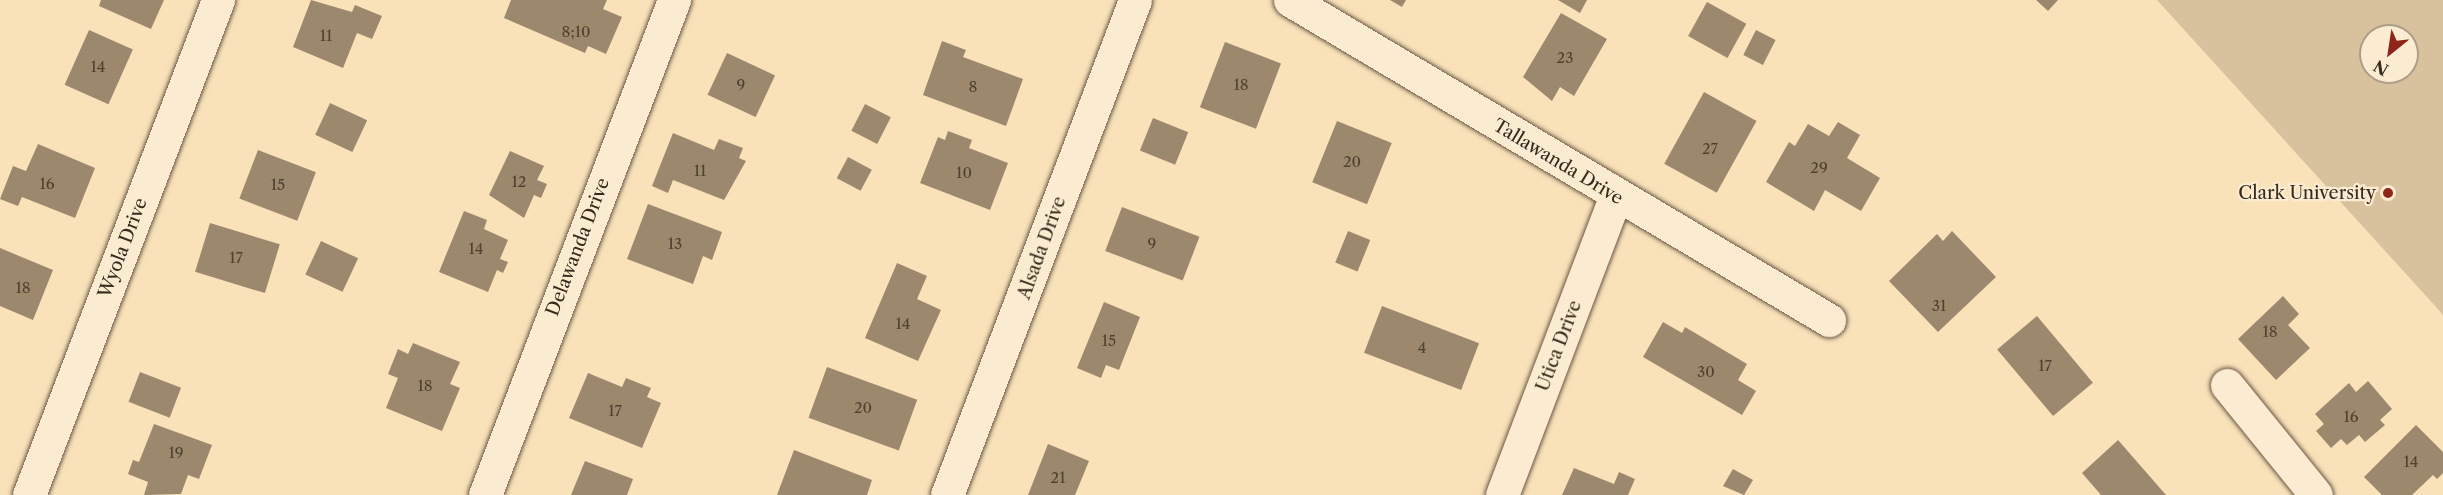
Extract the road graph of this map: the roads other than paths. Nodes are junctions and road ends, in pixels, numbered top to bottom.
1 (218, 0) edge
2 (674, 0) edge
3 (1134, 0) edge
4 (1290, 0) edge
5 (1615, 197) junction
6 (1829, 320) dead end
7 (2227, 385) dead end
8 (29, 495) edge
9 (485, 495) edge
10 (947, 495) edge
11 (1502, 495) edge
12 (2316, 495) edge

1 - 8 street, Wyola Drive
2 - 9 street, Delawanda Drive
3 - 10 street, Alsada Drive
4 - 5 street, Tallawanda Drive
5 - 6 street, Tallawanda Drive
5 - 11 street, Utica Drive
7 - 12 street

